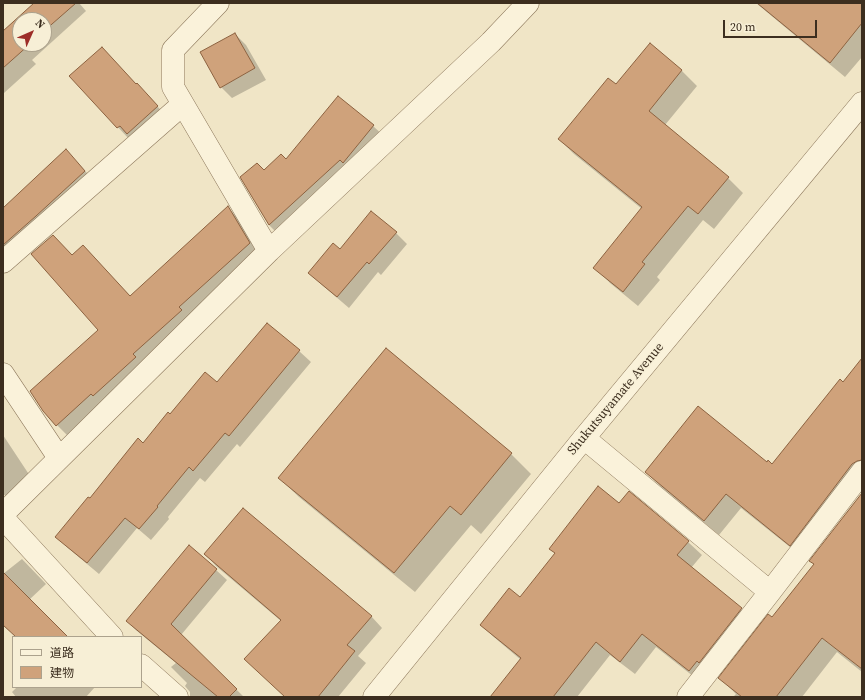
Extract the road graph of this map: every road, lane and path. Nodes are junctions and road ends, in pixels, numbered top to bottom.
1 (218, 3) edge
2 (528, 3) edge
3 (862, 103) edge
4 (183, 104) junction
5 (269, 251) junction
6 (3, 262) edge
7 (3, 374) edge
8 (584, 438) junction
9 (59, 458) junction
10 (862, 472) edge
11 (3, 514) edge
12 (3, 518) edge
13 (770, 592) junction
14 (111, 636) edge
15 (142, 666) edge
16 (177, 697) edge
17 (374, 697) edge
18 (688, 697) edge

1 - 4 street
2 - 5 street
3 - 8 street, Shukutsuyamate Avenue
4 - 5 street
4 - 6 street
5 - 9 street
7 - 9 street
8 - 13 street
8 - 17 street, Shukutsuyamate Avenue
9 - 11 street
10 - 13 street
12 - 14 street
13 - 18 street
15 - 16 street

